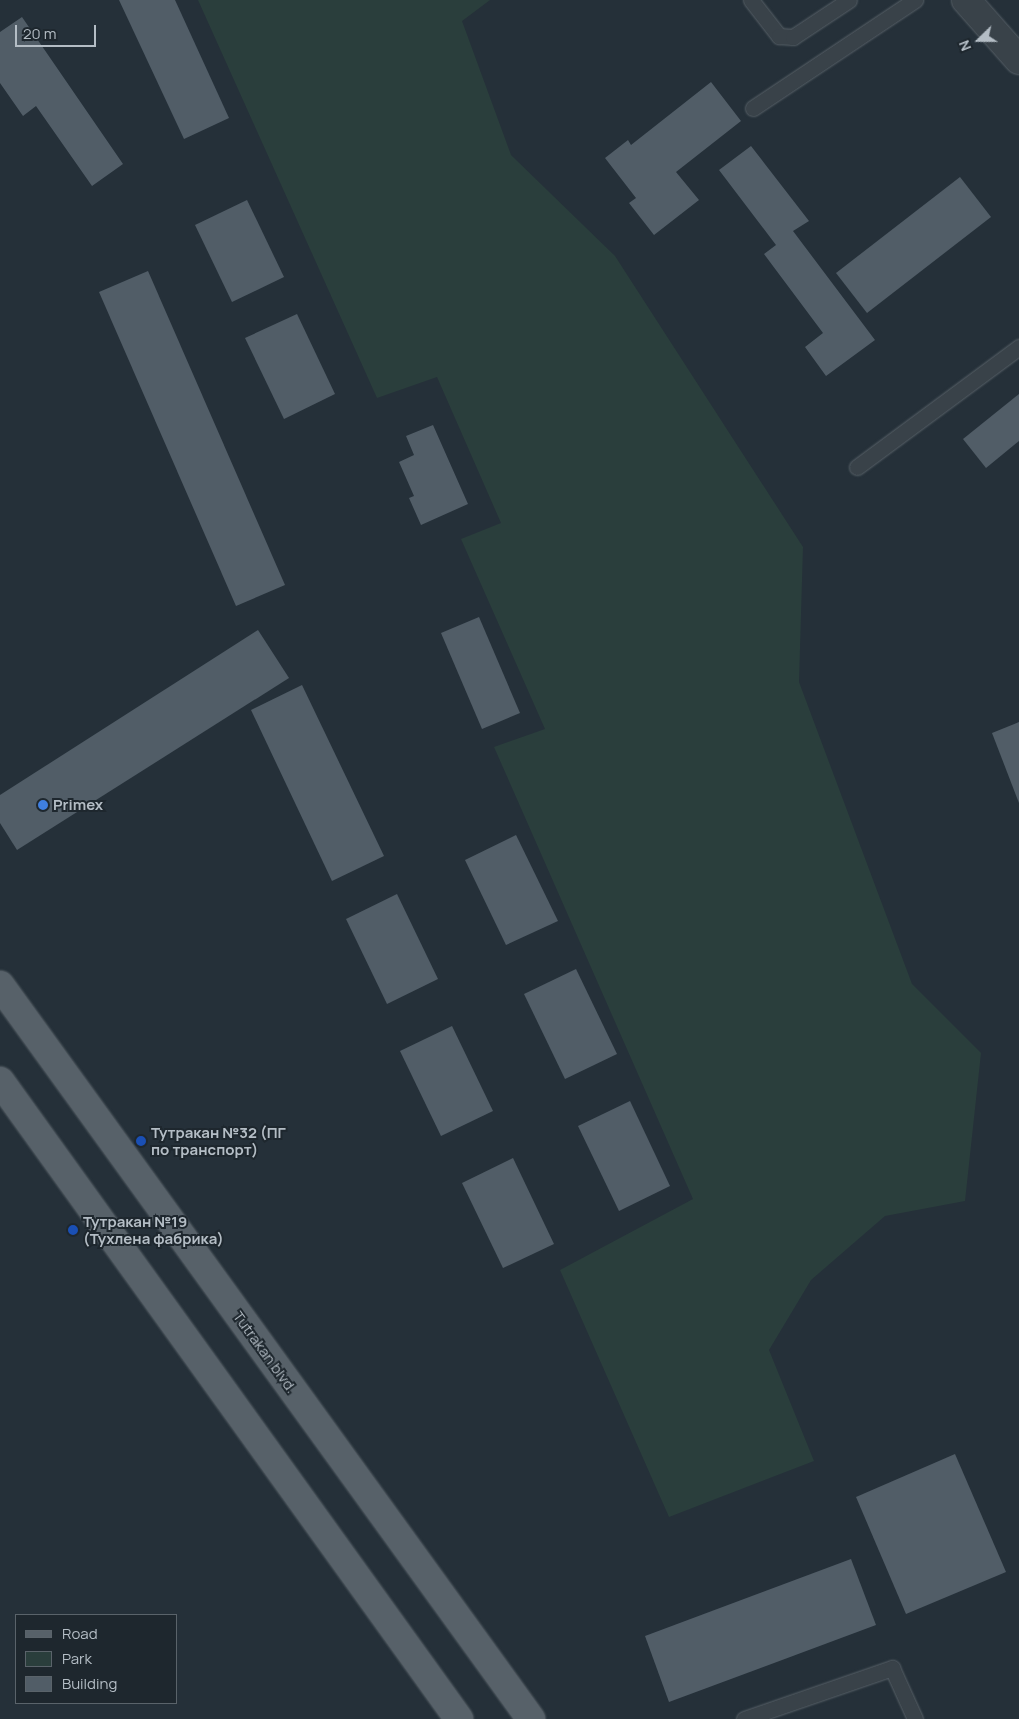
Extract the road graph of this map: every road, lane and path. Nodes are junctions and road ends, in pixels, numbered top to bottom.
1 (751, 0) edge
2 (849, 0) edge
3 (915, 0) edge
4 (966, 0) edge
5 (1019, 60) edge
6 (753, 108) dead end
7 (1019, 347) edge
8 (857, 467) dead end
9 (0, 985) edge
10 (0, 1081) edge
11 (458, 1719) edge
12 (531, 1719) edge
13 (744, 1719) edge
14 (915, 1719) edge

1 - 2 lane
3 - 6 lane
4 - 5 street
7 - 8 lane
9 - 12 main road, Tutrakan blvd.
10 - 11 main road
13 - 14 lane

